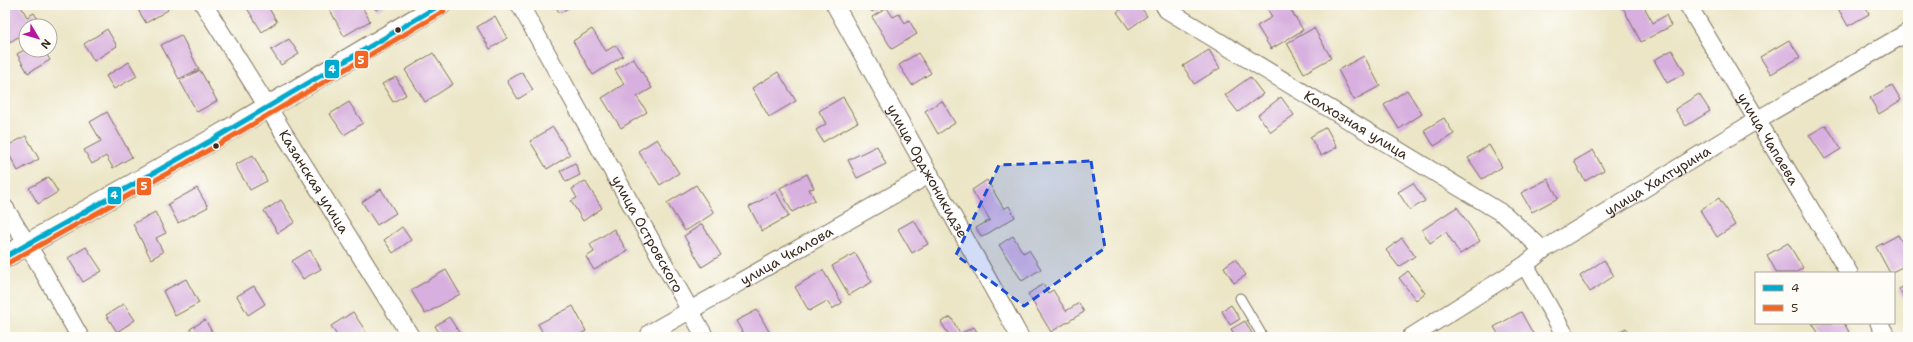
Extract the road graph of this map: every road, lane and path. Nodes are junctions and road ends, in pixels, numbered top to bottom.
1 (204, 5) edge
2 (440, 5) edge
3 (520, 5) edge
4 (835, 5) edge
5 (1164, 5) edge
6 (1688, 5) edge
7 (1908, 32) edge
8 (267, 108) junction
9 (1757, 120) junction
10 (930, 174) junction
11 (5, 208) edge
12 (28, 244) junction
13 (1543, 250) junction
14 (5, 258) edge
15 (1525, 265) junction
16 (1848, 272) edge
17 (1240, 298) dead end
18 (690, 310) junction
19 (1880, 324) edge
20 (647, 336) edge
21 (80, 337) edge
22 (411, 337) edge
23 (705, 337) edge
24 (1020, 337) edge
25 (1263, 337) edge
26 (1411, 337) edge
27 (1566, 337) edge
28 (1887, 337) edge

1 - 8 street, Казанская улица
2 - 8 street
3 - 18 street, улица Островского
4 - 10 street, улица Орджоникидзе
5 - 13 street, Колхозная улица
6 - 9 street, улица Чапаева
7 - 9 street, улица Халтурина
8 - 12 street
8 - 22 street, Казанская улица
9 - 13 street, улица Халтурина
9 - 16 street, улица Чапаева
10 - 18 street, улица Чкалова
10 - 24 street, улица Орджоникидзе
11 - 12 street
12 - 14 street
12 - 21 street
13 - 15 street, улица Халтурина
15 - 26 street, улица Халтурина
15 - 27 street
17 - 25 lane
18 - 20 street, улица Чкалова
18 - 23 street, улица Островского
19 - 28 street

